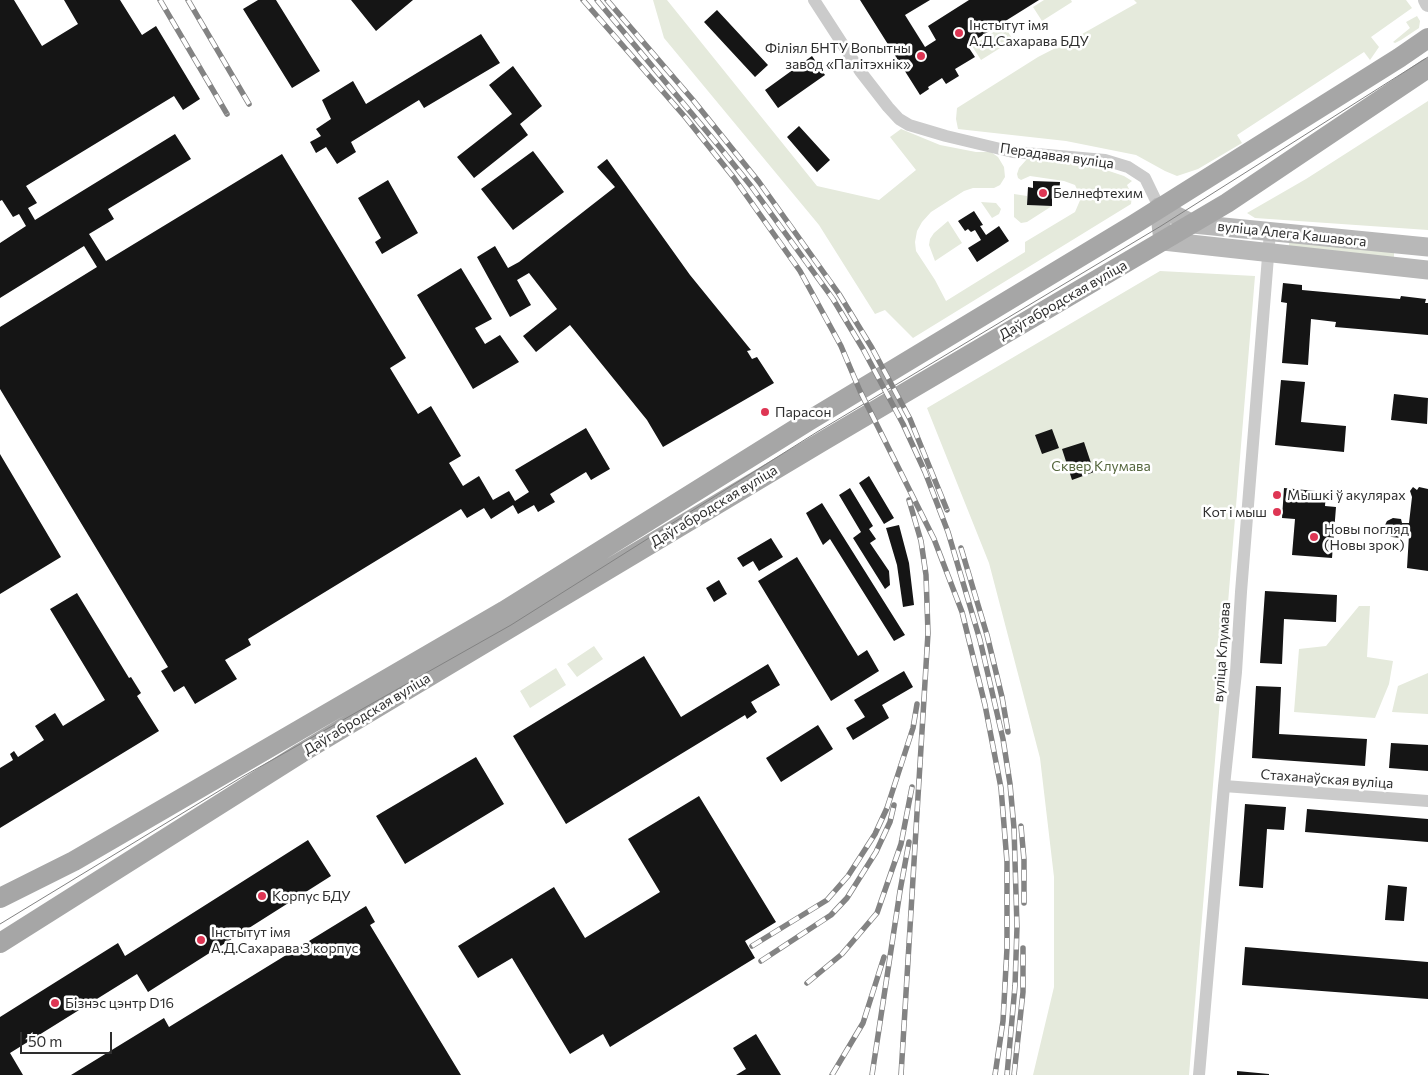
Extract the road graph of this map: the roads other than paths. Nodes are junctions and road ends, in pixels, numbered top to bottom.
1 (814, 0) edge
2 (1426, 0) edge
3 (1428, 4) edge
4 (1428, 38) edge
5 (1428, 68) edge
6 (1160, 207) junction
7 (1193, 224) junction
8 (1270, 232) junction
9 (1163, 241) junction
10 (1422, 246) edge
11 (1268, 252) junction
12 (1421, 269) edge
13 (1224, 786) junction
14 (1428, 801) edge
15 (0, 898) edge
16 (0, 943) edge
17 (1199, 1075) edge

1 - 6 street, Перадавая вуліца
2 - 3 street
4 - 6 main road, Даўгабродская вуліца
5 - 7 main road, Даўгабродская вуліца
6 - 7 main road, вуліца Алега Кашавога
6 - 9 main road, Перадавая вуліца
6 - 15 main road, Даўгабродская вуліца
7 - 8 main road, вуліца Алега Кашавога
7 - 9 main road, Даўгабродская вуліца
8 - 10 main road, вуліца Алега Кашавога
8 - 11 street, вуліца Клумава
9 - 11 main road, вуліца Алега Кашавога
9 - 16 main road, Даўгабродская вуліца
10 - 12 main road
11 - 12 main road, вуліца Алега Кашавога
11 - 13 street, вуліца Клумава
13 - 14 street, Стаханаўская вуліца
13 - 17 street, вуліца Клумава

